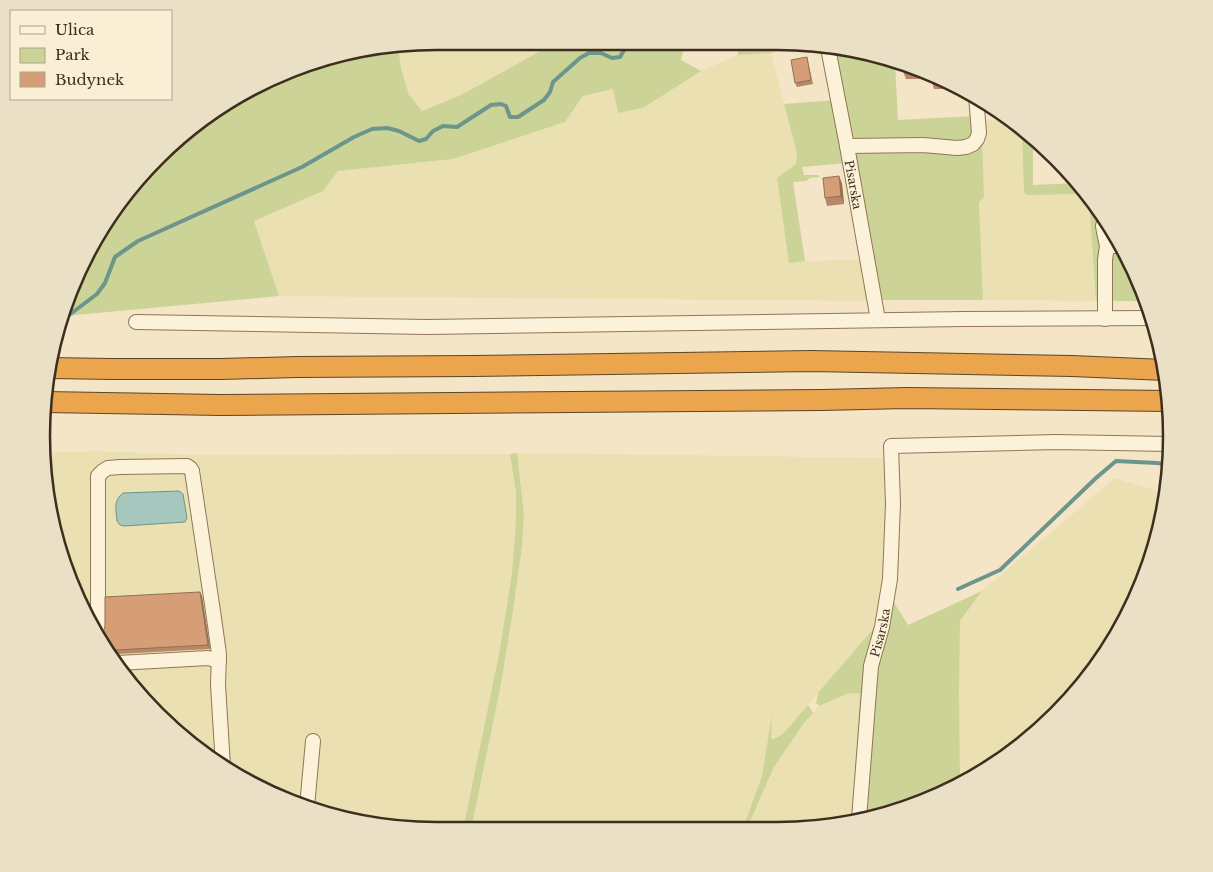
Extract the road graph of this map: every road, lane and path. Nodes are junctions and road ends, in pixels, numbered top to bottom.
1 (829, 53) edge
2 (977, 106) edge
3 (847, 146) junction
4 (1104, 232) edge
5 (1107, 246) junction
6 (1113, 246) edge
7 (1145, 318) edge
8 (1105, 319) junction
9 (878, 320) junction
10 (136, 322) dead end
11 (56, 368) edge
12 (1157, 370) edge
13 (1161, 401) edge
14 (52, 402) edge
15 (1163, 444) edge
16 (98, 622) edge
17 (219, 661) junction
18 (123, 662) edge
19 (313, 741) dead end
20 (222, 757) edge
21 (308, 800) edge
22 (860, 813) edge

1 - 3 street, Pisarska
2 - 3 street
3 - 9 street, Pisarska
4 - 5 street
5 - 6 street
5 - 8 street
7 - 8 street
8 - 9 street
9 - 10 street
11 - 12 highway
13 - 14 highway
15 - 22 street, Pisarska
16 - 17 street
17 - 18 street
17 - 20 street
19 - 21 street

